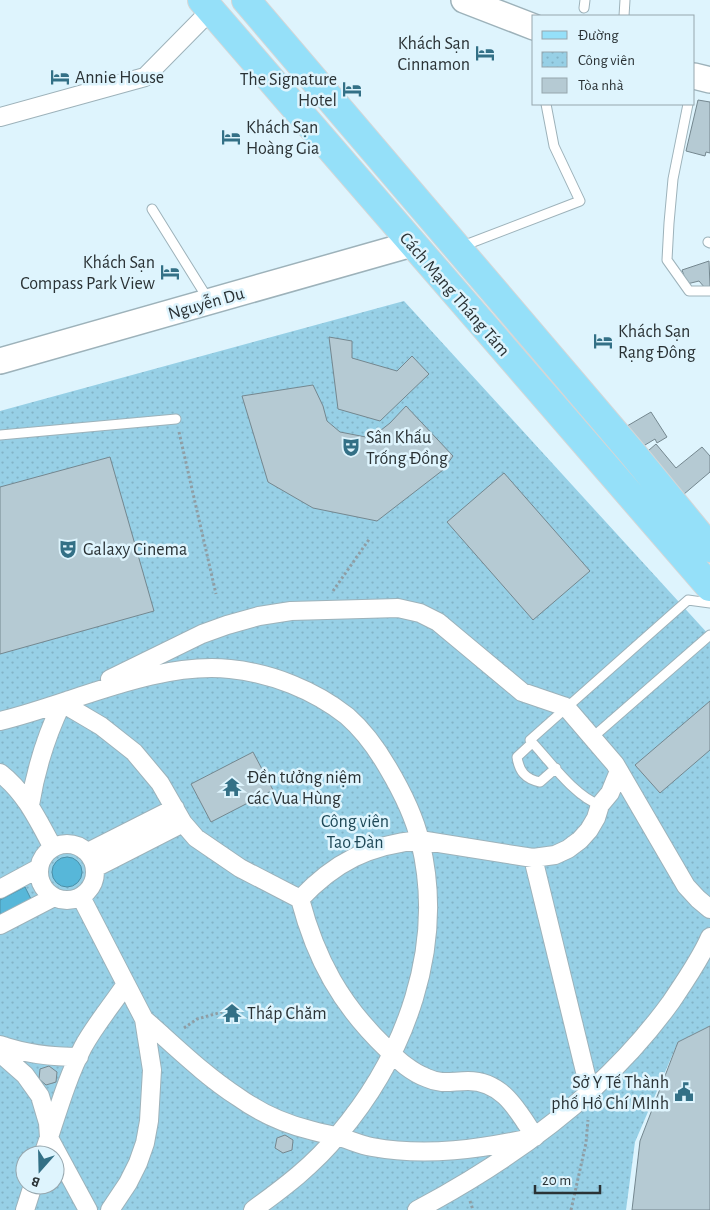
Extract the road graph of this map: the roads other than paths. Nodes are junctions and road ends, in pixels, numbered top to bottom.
1 (246, 0) edge
2 (464, 0) edge
3 (625, 0) edge
4 (206, 5) edge
5 (624, 15) edge
6 (532, 26) edge
7 (695, 76) edge
8 (710, 80) edge
9 (546, 105) edge
10 (688, 105) edge
11 (0, 116) edge
12 (152, 209) dead end
13 (412, 244) junction
14 (456, 248) junction
15 (710, 291) edge
16 (209, 302) junction
17 (0, 361) edge
18 (176, 419) road end
19 (0, 435) edge
20 (710, 548) edge
21 (710, 587) edge
22 (710, 603) edge
23 (710, 634) edge
24 (62, 703) junction
25 (566, 707) junction
26 (0, 721) edge
27 (593, 737) junction
28 (532, 743) junction
29 (556, 768) junction
30 (619, 771) junction
31 (0, 773) edge
32 (30, 804) junction
33 (600, 805) junction
34 (179, 815) junction
35 (420, 840) junction
36 (53, 848) junction
37 (88, 852) junction
38 (533, 858) junction
39 (39, 868) junction
40 (95, 868) junction
41 (0, 889) edge
42 (54, 897) junction
43 (81, 897) junction
44 (300, 899) junction
45 (710, 909) edge
46 (0, 925) edge
47 (710, 937) edge
48 (126, 984) junction
49 (144, 1019) junction
50 (0, 1045) edge
51 (0, 1053) edge
52 (392, 1054) junction
53 (79, 1057) junction
54 (590, 1092) junction
55 (338, 1136) junction
56 (535, 1137) junction
57 (49, 1138) junction
58 (47, 1145) edge
59 (30, 1195) edge
60 (25, 1210) edge
61 (88, 1210) edge
62 (110, 1210) edge
63 (253, 1210) edge
64 (417, 1210) edge

1 - 14 main road, Cách Mạng Tháng Tám
2 - 6 street
3 - 5 lane
4 - 11 street
4 - 13 main road, Cách Mạng Tháng Tám
7 - 8 street
9 - 14 lane
10 - 15 lane
12 - 16 lane
13 - 16 street, Nguyễn Du
13 - 21 main road, Cách Mạng Tháng Tám
14 - 20 main road, Cách Mạng Tháng Tám
16 - 17 street, Nguyễn Du
18 - 19 lane
22 - 25 lane
23 - 27 lane
24 - 25 street
24 - 26 street
24 - 32 street
24 - 34 street
24 - 35 street
25 - 27 street
25 - 28 lane
27 - 30 street
28 - 29 lane
28 - 29 lane
29 - 33 lane
30 - 33 street
30 - 45 street
31 - 32 street
32 - 36 street
33 - 38 street
34 - 37 street
34 - 40 street
34 - 44 street
35 - 38 street
35 - 44 street
35 - 52 street
36 - 37 street
36 - 39 street
37 - 40 street
38 - 54 street
39 - 41 street
39 - 42 street
40 - 43 street
42 - 43 street
42 - 46 street
43 - 48 street
44 - 52 street
47 - 54 street
48 - 49 street
48 - 53 street
49 - 55 street
49 - 62 street
50 - 53 street
51 - 57 street
52 - 55 street
52 - 56 street
53 - 57 street
54 - 56 street
55 - 56 street
55 - 63 street
56 - 64 street
57 - 58 street
57 - 61 street
59 - 60 street

